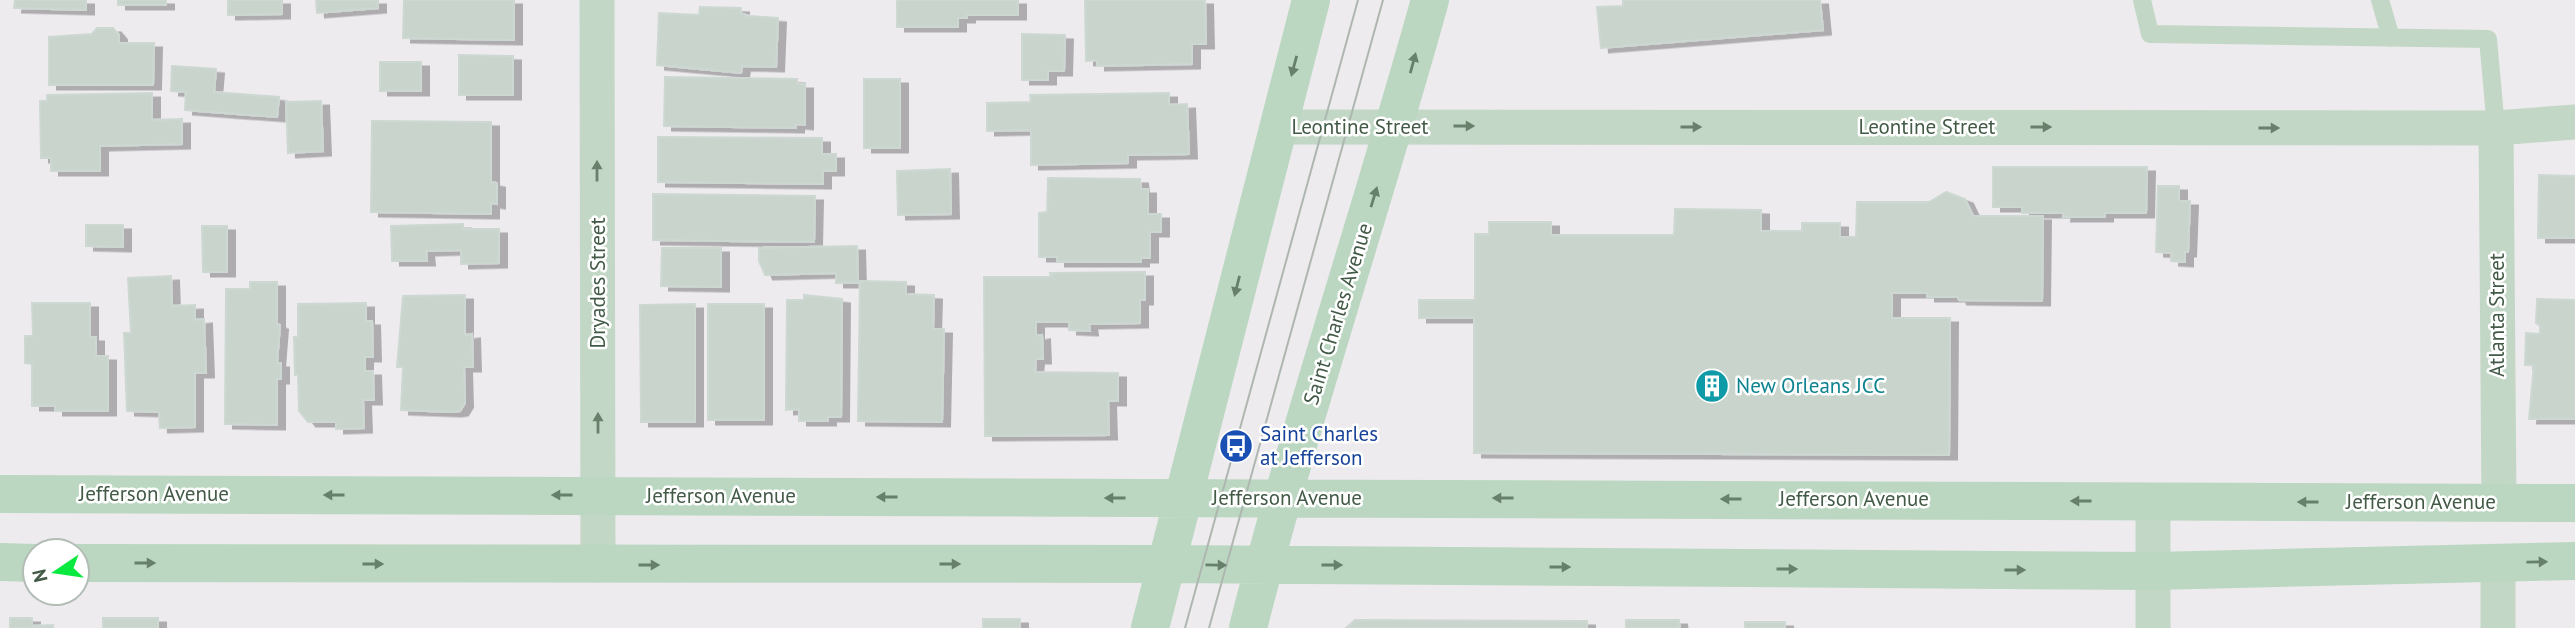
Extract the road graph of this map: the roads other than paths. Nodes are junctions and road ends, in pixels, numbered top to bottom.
1 (597, 0) edge
2 (1311, 0) edge
3 (1430, 0) edge
4 (2142, 0) edge
5 (2380, 0) edge
6 (2390, 37) junction
7 (2575, 122) edge
8 (1395, 126) junction
9 (1278, 127) junction
10 (2496, 128) junction
11 (0, 494) edge
12 (598, 495) junction
13 (1283, 496) junction
14 (1183, 499) junction
15 (2153, 501) junction
16 (2499, 502) junction
17 (2575, 503) edge
18 (2575, 561) edge
19 (0, 562) edge
20 (2498, 562) junction
21 (21, 563) edge
22 (91, 563) edge
23 (1168, 564) junction
24 (598, 565) junction
25 (1264, 565) junction
26 (2154, 571) junction
27 (1150, 628) edge
28 (1248, 628) edge
29 (2153, 628) edge
30 (2498, 628) edge

12 -> 1 street, Dryades Street
2 -> 9 street
8 -> 3 street, Saint Charles Avenue
4 - 6 lane
5 - 6 lane
6 - 10 lane
7 - 10 street, Leontine Street
8 - 9 street, Leontine Street
8 -> 10 street, Leontine Street
13 -> 8 street, Saint Charles Avenue
9 -> 14 street
10 - 16 street, Atlanta Street
12 -> 11 street, Jefferson Avenue
14 -> 12 street, Jefferson Avenue
12 - 24 street, Dryades Street
13 - 14 street, Jefferson Avenue
15 -> 13 street, Jefferson Avenue
13 - 25 street, Saint Charles Avenue
14 - 23 street
16 -> 15 street, Jefferson Avenue
15 - 26 street
16 - 17 street, Jefferson Avenue
16 - 20 street
20 -> 18 street
19 - 21 street
20 - 26 street
20 - 30 street
22 -> 24 street
24 -> 23 street
23 -> 25 street
23 - 27 street
25 -> 26 street
25 - 28 street, Saint Charles Avenue
26 - 29 street

